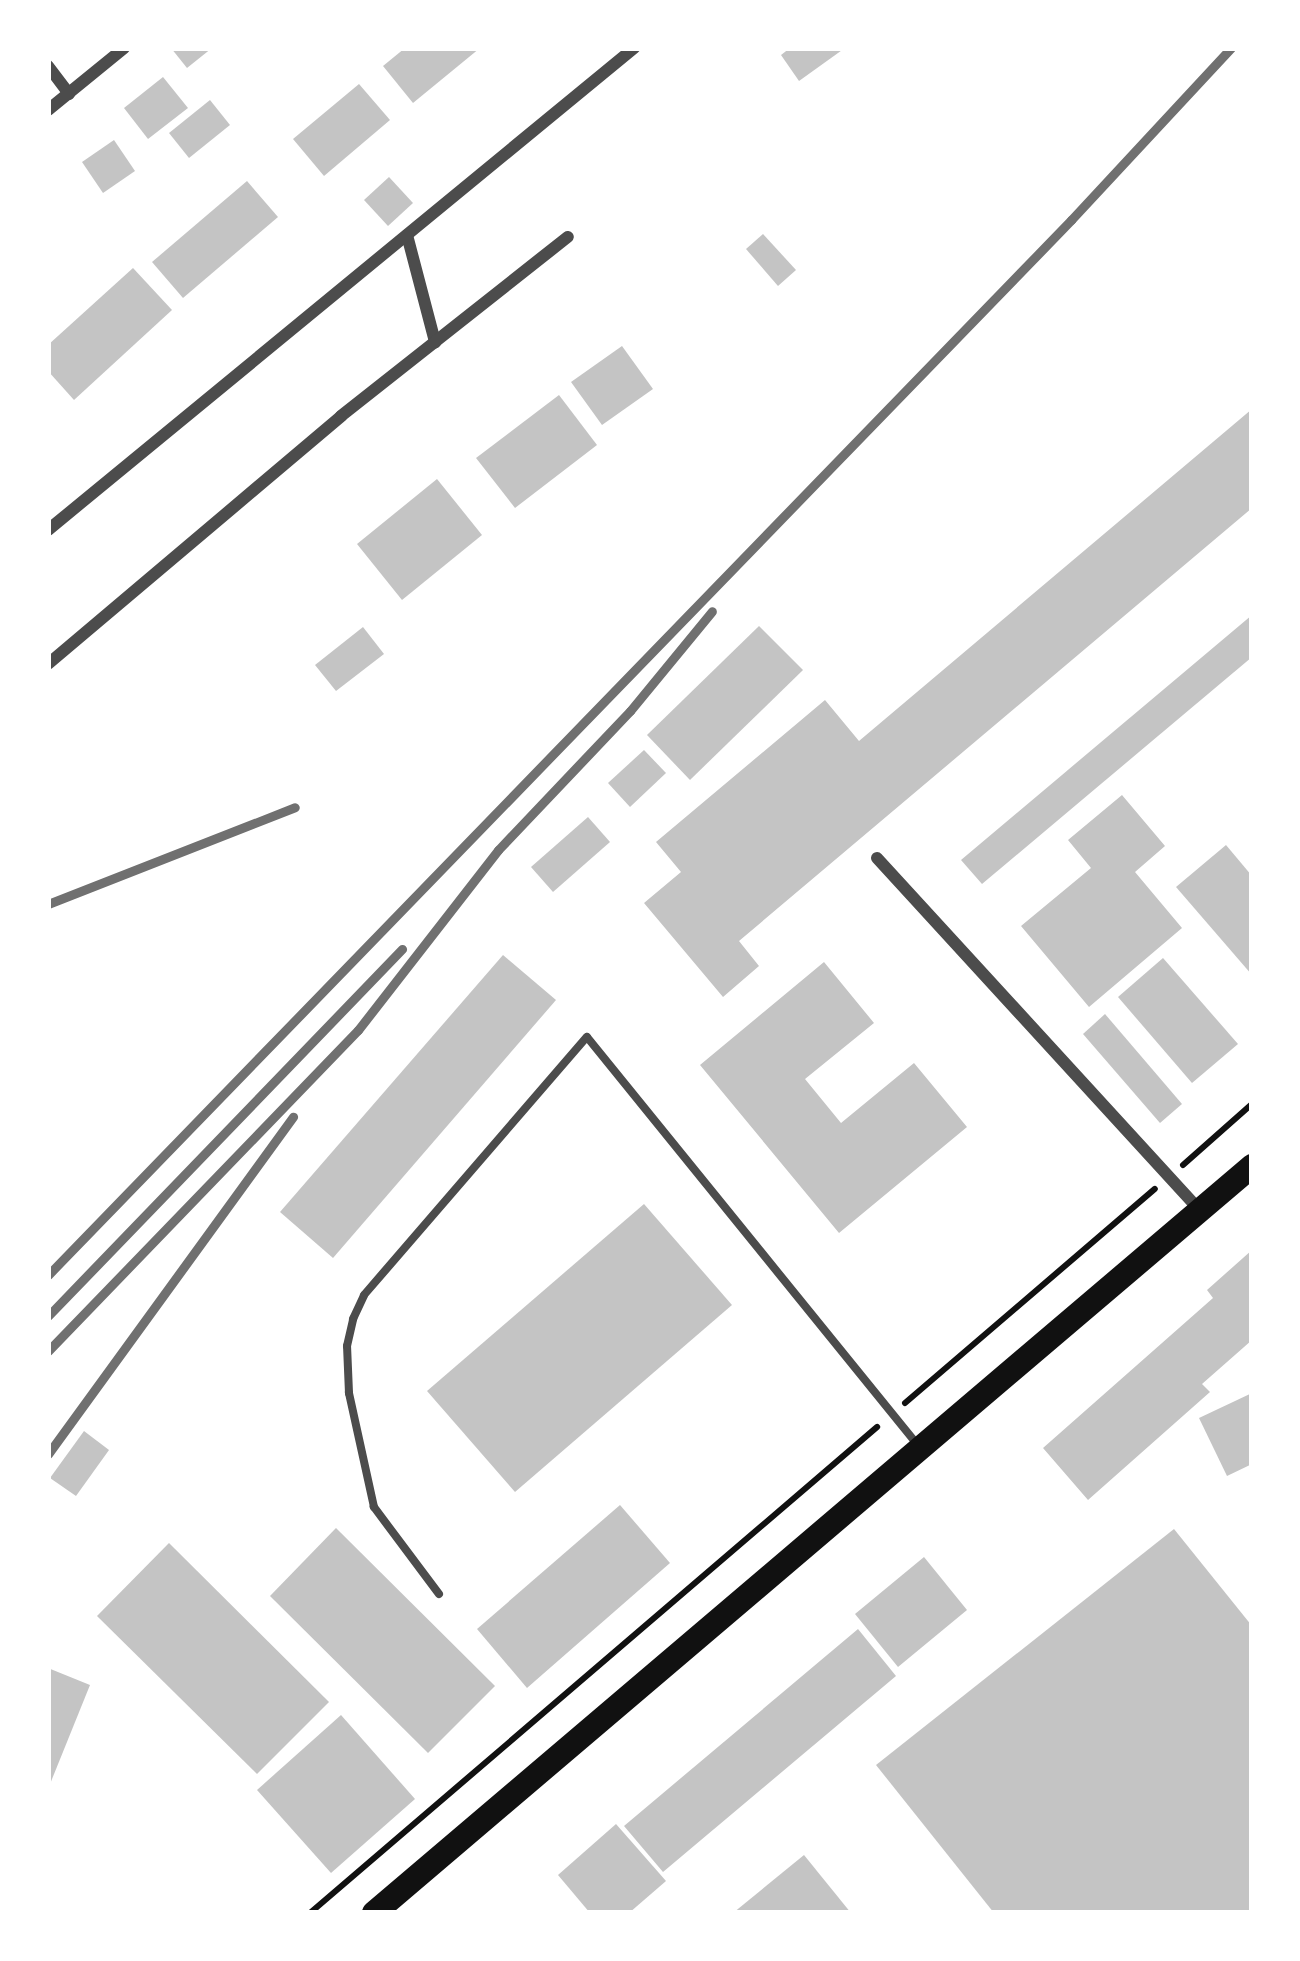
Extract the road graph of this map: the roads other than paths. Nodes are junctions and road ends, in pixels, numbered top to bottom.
1 (124, 48) edge
2 (634, 48) edge
3 (48, 66) edge
4 (69, 94) junction
5 (48, 110) edge
6 (406, 235) junction
7 (568, 238) dead end
8 (435, 342) junction
9 (48, 530) edge
10 (48, 664) edge
11 (877, 858) dead end
12 (1252, 1166) edge
13 (1199, 1210) junction
14 (920, 1449) junction
15 (439, 1594) dead end
16 (374, 1913) edge

1 - 4 street
2 - 6 street
3 - 4 street
4 - 5 street
6 - 8 street
6 - 9 street
7 - 8 street
8 - 10 street
11 - 13 street
12 - 13 main road
13 - 14 main road
14 - 15 lane
14 - 16 main road

